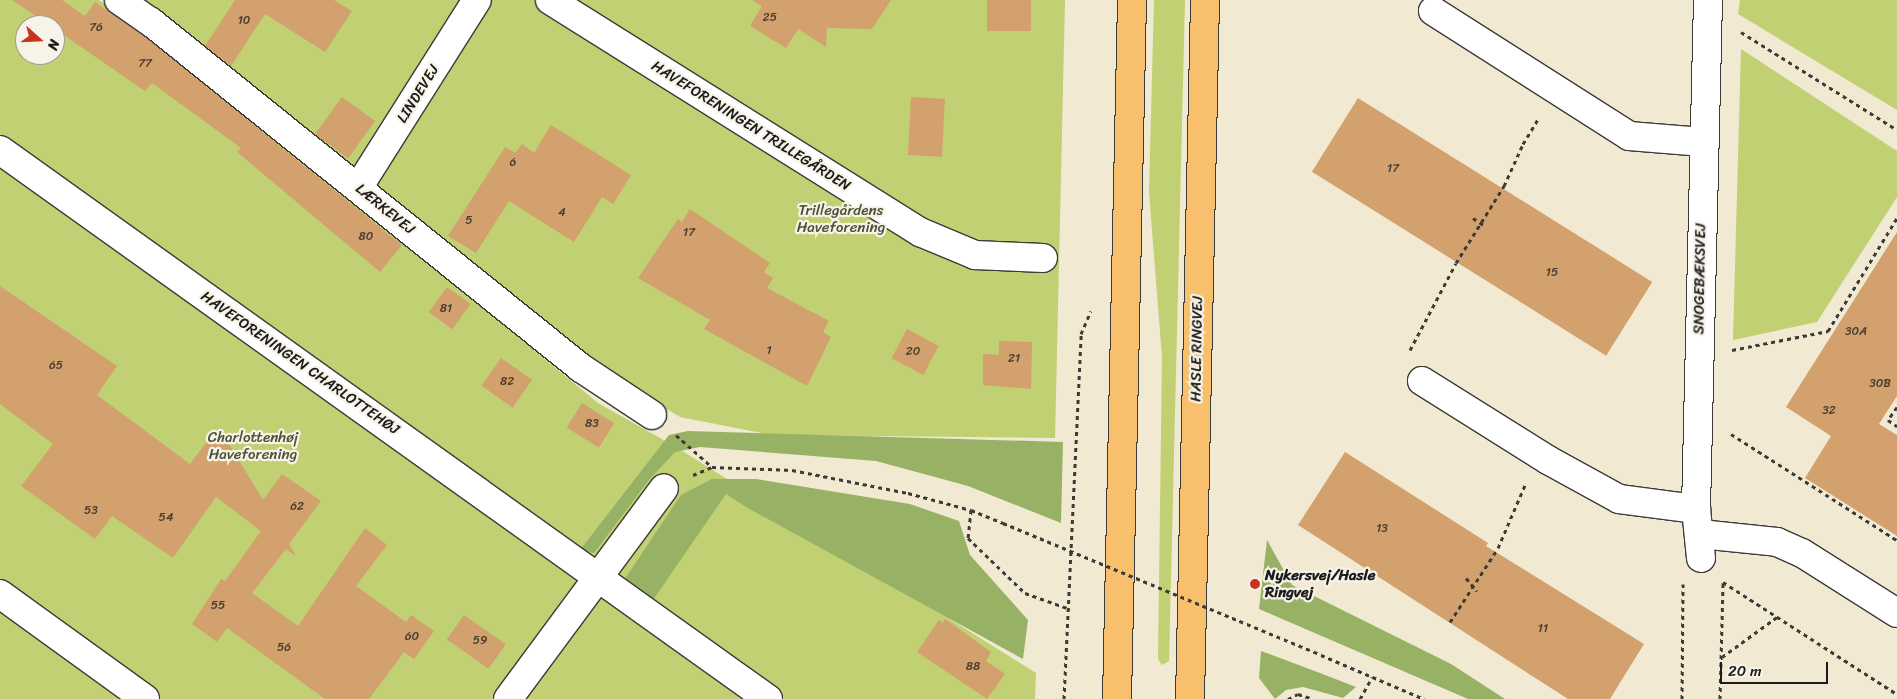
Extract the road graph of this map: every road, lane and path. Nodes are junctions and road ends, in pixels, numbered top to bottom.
1 (119, 0) edge
2 (477, 0) edge
3 (550, 0) edge
4 (1132, 0) edge
5 (1205, 0) edge
6 (1707, 5) edge
7 (1433, 11) dead end
8 (1555, 91) junction
9 (1897, 130) edge
10 (1703, 142) junction
11 (0, 150) edge
12 (358, 188) junction
13 (1473, 218) dead end
14 (1897, 218) edge
15 (1481, 223) junction
16 (1485, 226) dead end
17 (1043, 258) dead end
18 (1092, 309) dead end
19 (1699, 357) junction
20 (1422, 381) joint
21 (1897, 407) edge
22 (1698, 413) junction
23 (652, 415) joint
24 (1897, 426) edge
25 (1540, 455) junction
26 (712, 467) junction
27 (664, 488) joint
28 (970, 510) junction
29 (1699, 534) junction
30 (1897, 540) edge
31 (599, 576) junction
32 (1466, 578) dead end
33 (1723, 582) junction
34 (1474, 584) junction
35 (1477, 591) dead end
36 (0, 594) edge
37 (1070, 609) junction
38 (1897, 613) edge
39 (1777, 617) junction
40 (1450, 622) dead end
41 (1722, 658) junction
42 (1372, 676) junction
43 (1897, 694) edge
44 (145, 699) edge
45 (508, 699) edge
46 (768, 699) edge
47 (1064, 699) edge
48 (1117, 699) edge
49 (1190, 699) edge
50 (1288, 699) edge
51 (1313, 699) edge
52 (1360, 699) edge
53 (1424, 699) edge
54 (1682, 699) edge
55 (1720, 699) edge

1 - 12 street, LÆRKEVEJ
2 - 12 street, LINDEVEJ
3 - 17 street, HAVEFORENINGEN TRILLEGÅRDEN
4 - 48 main road
5 - 49 main road, HASLE RINGVEJ
6 - 9 path
6 - 10 street, SNOGEBÆKSVEJ
7 - 8 street
8 - 10 street
8 - 15 path
10 - 19 street, SNOGEBÆKSVEJ
11 - 31 street, HAVEFORENINGEN CHARLOTTEHØJ
12 - 23 street, LÆRKEVEJ
13 - 15 path
14 - 19 path
15 - 16 path
15 - 20 path
18 - 37 path
19 - 22 street, SNOGEBÆKSVEJ
20 - 25 street
21 - 24 path
22 - 29 street, SNOGEBÆKSVEJ
22 - 30 path
23 - 26 path
25 - 29 street
25 - 34 path
26 - 27 path
26 - 28 path
27 - 31 street
28 - 37 path
28 - 42 path, bridge
29 - 33 path
29 - 38 street
29 - 54 path
31 - 45 street
31 - 46 street, HAVEFORENINGEN CHARLOTTEHØJ
32 - 34 path
33 - 39 path
33 - 41 path
34 - 35 path
34 - 40 path
36 - 44 street
37 - 47 path
39 - 41 path
39 - 43 path
41 - 55 path
42 - 52 path
42 - 53 path
50 - 51 path

